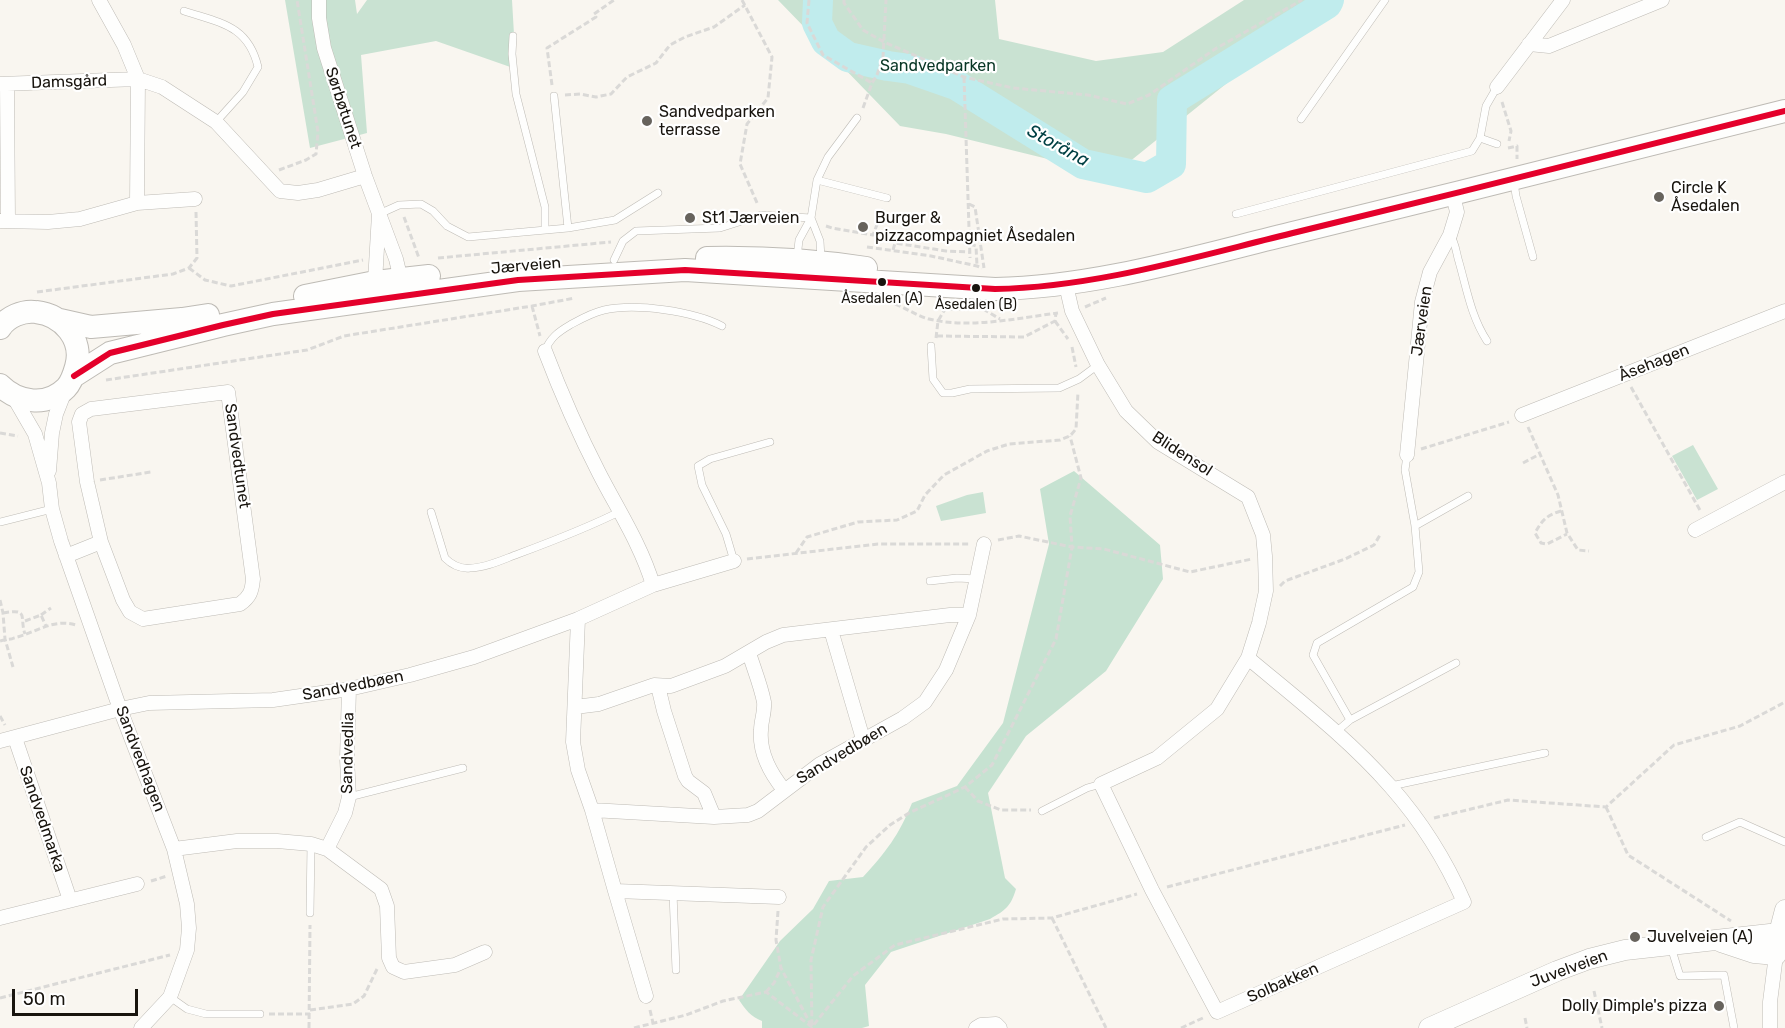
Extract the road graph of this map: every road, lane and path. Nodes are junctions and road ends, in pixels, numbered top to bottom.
1 (99, 0) edge
2 (297, 0) edge
3 (319, 0) edge
4 (614, 0) edge
5 (741, 0) edge
6 (809, 0) edge
7 (844, 0) edge
8 (886, 0) edge
9 (1302, 0) edge
10 (1385, 0) edge
11 (1563, 0) edge
12 (1662, 0) edge
13 (745, 5) junction
14 (184, 12) dead end
15 (513, 36) dead end
16 (884, 42) junction
17 (1529, 44) junction
18 (964, 77) junction
19 (138, 80) junction
20 (872, 83) junction
21 (3, 85) edge
22 (1497, 87) junction
23 (554, 96) junction
24 (1785, 111) edge
25 (857, 118) joint
26 (1301, 119) dead end
27 (216, 122) junction
28 (1480, 138) junction
29 (1497, 144) dead end
30 (1515, 169) junction
31 (364, 176) junction
32 (267, 177) junction
33 (817, 180) junction
34 (658, 193) dead end
35 (1453, 195) junction
36 (888, 198) joint
37 (195, 199) joint
38 (137, 203) junction
39 (968, 204) junction
40 (379, 214) junction
41 (1236, 214) dead end
42 (761, 215) junction
43 (811, 218) junction
44 (4, 221) edge
45 (568, 228) junction
46 (545, 229) junction
47 (1450, 235) junction
48 (970, 244) junction
49 (619, 250) junction
50 (893, 250) dead end
51 (970, 252) junction
52 (1533, 257) dead end
53 (970, 258) dead end
54 (367, 259) dead end
55 (412, 259) dead end
56 (431, 259) dead end
57 (420, 260) dead end
58 (808, 266) junction
59 (977, 266) dead end
60 (189, 268) junction
61 (990, 279) junction
62 (401, 280) junction
63 (1066, 285) junction
64 (380, 290) junction
65 (32, 293) dead end
66 (532, 306) dead end
67 (1785, 310) edge
68 (1056, 313) dead end
69 (60, 320) junction
70 (1002, 320) dead end
71 (1055, 321) junction
72 (722, 326) dead end
73 (0, 328) edge
74 (937, 336) junction
75 (1487, 341) dead end
76 (931, 346) joint
77 (546, 351) junction
78 (1098, 365) junction
79 (1624, 375) junction
80 (1078, 379) junction
81 (70, 382) junction
82 (4, 389) edge
83 (1522, 415) junction
84 (0, 433) edge
85 (25, 436) dead end
86 (1070, 436) junction
87 (770, 442) dead end
88 (1540, 454) junction
89 (1407, 455) junction
90 (1523, 463) dead end
91 (151, 472) dead end
92 (87, 482) junction
93 (1785, 482) edge
94 (49, 483) junction
95 (1468, 496) dead end
96 (52, 509) junction
97 (621, 511) junction
98 (1561, 511) junction
99 (431, 512) dead end
100 (0, 522) edge
101 (1415, 526) junction
102 (1701, 526) joint
103 (1567, 533) junction
104 (1380, 535) dead end
105 (101, 542) junction
106 (984, 544) junction
107 (1072, 548) junction
108 (1589, 550) dead end
109 (795, 554) junction
110 (66, 556) junction
111 (1265, 556) junction
112 (734, 561) junction
113 (977, 579) junction
114 (930, 581) dead end
115 (653, 585) junction
116 (1266, 591) junction
117 (0, 600) edge
118 (51, 608) dead end
119 (3, 613) junction
120 (41, 615) junction
121 (969, 615) junction
122 (578, 619) junction
123 (25, 621) junction
124 (46, 626) junction
125 (831, 630) junction
126 (78, 632) dead end
127 (25, 634) junction
128 (2, 640) edge
129 (749, 652) junction
130 (1248, 658) junction
131 (1456, 663) dead end
132 (13, 668) dead end
133 (658, 686) junction
134 (349, 689) junction
135 (1785, 702) edge
136 (575, 707) junction
137 (120, 709) junction
138 (0, 716) edge
139 (1350, 720) junction
140 (1336, 732) junction
141 (11, 733) junction
142 (863, 739) junction
143 (0, 741) edge
144 (1545, 753) dead end
145 (463, 768) dead end
146 (1101, 784) junction
147 (1391, 786) junction
148 (965, 787) junction
149 (784, 790) junction
150 (349, 798) junction
151 (1606, 807) junction
152 (592, 810) junction
153 (1042, 811) joint
154 (714, 817) junction
155 (1418, 821) junction
156 (1706, 837) dead end
157 (1785, 842) edge
158 (311, 844) junction
159 (174, 849) junction
160 (327, 849) junction
161 (180, 870) junction
162 (137, 884) joint
163 (1152, 890) junction
164 (615, 891) junction
165 (673, 893) junction
166 (779, 897) joint
167 (70, 900) junction
168 (1785, 910) edge
169 (310, 912) joint
170 (0, 918) edge
171 (1052, 918) junction
172 (1735, 928) dead end
173 (1779, 933) junction
174 (1717, 940) junction
175 (1671, 944) junction
176 (188, 950) junction
177 (485, 952) dead end
178 (1776, 955) junction
179 (389, 958) junction
180 (781, 968) junction
181 (676, 970) dead end
182 (1594, 991) dead end
183 (766, 992) junction
184 (646, 996) dead end
185 (170, 997) junction
186 (0, 998) edge
187 (310, 1012) junction
188 (1217, 1012) junction
189 (260, 1014) joint
190 (1525, 1018) dead end
191 (141, 1028) edge
192 (309, 1028) edge
193 (634, 1028) edge
194 (812, 1028) edge
195 (976, 1028) edge
196 (1000, 1028) edge
197 (1106, 1028) edge
198 (1181, 1028) edge
199 (1429, 1028) edge
200 (1527, 1028) edge
201 (1602, 1028) edge
202 (1734, 1028) edge
203 (1770, 1028) edge

1 - 19 street
2 - 32 path
3 - 31 street, Sørbøtunet
4 - 23 path
5 - 13 path
6 - 20 path
7 - 16 path
8 - 16 path
9 - 18 path
10 - 26 lane
11 - 17 street
12 - 17 street
13 - 23 path
13 - 42 path
14 - 27 lane
15 - 46 lane
16 - 18 path
16 - 20 path
17 - 22 street
18 - 39 path
19 - 21 street, Damsgård
19 - 27 street, Damsgård
19 - 38 street
20 - 25 path
21 - 44 street
22 - 28 lane
22 - 30 path
23 - 45 lane
24 - 30 main road, Jærveien
25 - 33 lane
27 - 32 street, Damsgård
28 - 29 lane
28 - 41 lane
30 - 35 main road, Jærveien
30 - 52 lane
31 - 32 street, Damsgård
31 - 40 street, Sørbøtunet
33 - 36 lane
33 - 43 lane
34 - 45 lane
35 - 47 street, Jærveien
35 - 63 main road, Jærveien
36 - 43 path
37 - 38 street
37 - 60 path
38 - 44 street
39 - 48 path
39 - 61 path
40 - 46 lane
40 - 62 street, Sørbøtunet
40 - 64 street, Sørbøtunet
42 - 43 lane
42 - 49 lane
43 - 58 lane
43 - 58 lane
45 - 46 lane
47 - 75 lane
47 - 89 street, Jærveien
48 - 51 path
48 - 59 path
49 - 56 path
49 - 58 main road, Jærveien
49 - 62 main road, Jærveien
50 - 51 path
51 - 53 path
54 - 60 path
55 - 57 path
58 - 61 main road, Jærveien
58 - 64 main road, Jærveien
60 - 65 path
61 - 63 main road, Jærveien
62 - 64 main road, Jærveien
63 - 78 street, Blidensol
64 - 69 main road, Jærveien
64 - 81 main road, Jærveien
66 - 77 path
67 - 79 street, Åsehagen
68 - 71 path
69 - 73 main road, Jærveien
69 - 81 main road
70 - 74 path
71 - 74 path
71 - 80 path
72 - 77 lane
74 - 76 path
76 - 80 lane
77 - 97 street
78 - 80 lane
78 - 111 street, Blidensol
79 - 83 street, Åsehagen
79 - 102 path
80 - 86 path
81 - 82 main road, Jærveien
81 - 94 street, Sandvedhagen
82 - 94 street, Sandvedhagen
83 - 88 path
83 - 89 path
84 - 85 path
86 - 107 path
86 - 109 path
87 - 112 lane
88 - 90 path
88 - 98 path
89 - 101 lane
91 - 92 path
92 - 105 street, Sandvedtunet
92 - 105 street, Sandvedtunet
93 - 102 street
94 - 96 street, Sandvedhagen
95 - 101 lane
96 - 100 lane
96 - 110 street, Sandvedhagen
97 - 99 lane
97 - 115 street
98 - 103 path
98 - 103 path
101 - 139 lane
103 - 108 path
104 - 116 path
105 - 110 street
106 - 107 path
106 - 109 path
106 - 113 street, Sandvedbøen
107 - 111 path
107 - 148 path
109 - 112 path
110 - 137 street, Sandvedhagen
111 - 116 street
112 - 115 street, Sandvedbøen
113 - 114 lane
113 - 121 street, Sandvedbøen
115 - 122 street, Sandvedbøen
116 - 130 street
117 - 119 path
118 - 120 path
119 - 123 path
119 - 128 path
120 - 123 path
120 - 124 path
121 - 125 street
121 - 142 street, Sandvedbøen
122 - 134 street, Sandvedbøen
122 - 136 street
123 - 127 path
124 - 126 path
124 - 127 path
125 - 129 street
125 - 142 street
127 - 128 path
128 - 132 path
129 - 133 street
129 - 149 street
130 - 140 street, Solbakken
130 - 146 street
131 - 139 lane
133 - 136 street
133 - 154 street
134 - 137 street, Sandvedbøen
134 - 150 street, Sandvedlia
135 - 151 path
136 - 152 street
137 - 141 street
137 - 159 street, Sandvedhagen
138 - 141 path
139 - 140 lane
140 - 147 street, Solbakken
141 - 143 street
141 - 167 street, Sandvedmarka
142 - 149 street, Sandvedbøen
144 - 147 lane
145 - 150 lane
146 - 153 lane
146 - 163 street
147 - 155 street, Solbakken
148 - 153 path
148 - 194 path
149 - 154 street, Sandvedbøen
150 - 160 street, Sandvedlia
151 - 155 path
151 - 172 path
152 - 154 street, Sandvedbøen
152 - 164 street
155 - 163 path
155 - 188 street, Solbakken
156 - 157 lane
158 - 159 street
158 - 160 street
158 - 169 lane
159 - 161 street, Sandvedhagen
160 - 179 street
161 - 162 path
161 - 176 street, Sandvedhagen
162 - 167 street
163 - 171 path
163 - 188 street
164 - 165 street
164 - 184 street
165 - 166 street
165 - 181 lane
166 - 180 path
167 - 170 street
168 - 173 street
169 - 187 path
171 - 194 path
171 - 197 path
173 - 174 street, Juvelveien
173 - 178 street
174 - 175 street, Juvelveien
174 - 178 street, Juvelveien
175 - 199 street, Juvelveien
175 - 202 lane
176 - 185 street, Sandvedhagen
176 - 186 path
177 - 179 street
178 - 203 street
179 - 187 path
180 - 183 path
180 - 194 path
182 - 201 path
183 - 193 path
183 - 194 path
185 - 189 lane
185 - 191 street, Sandvedhagen
187 - 189 path
187 - 192 path
188 - 198 path
190 - 200 path
195 - 196 street

